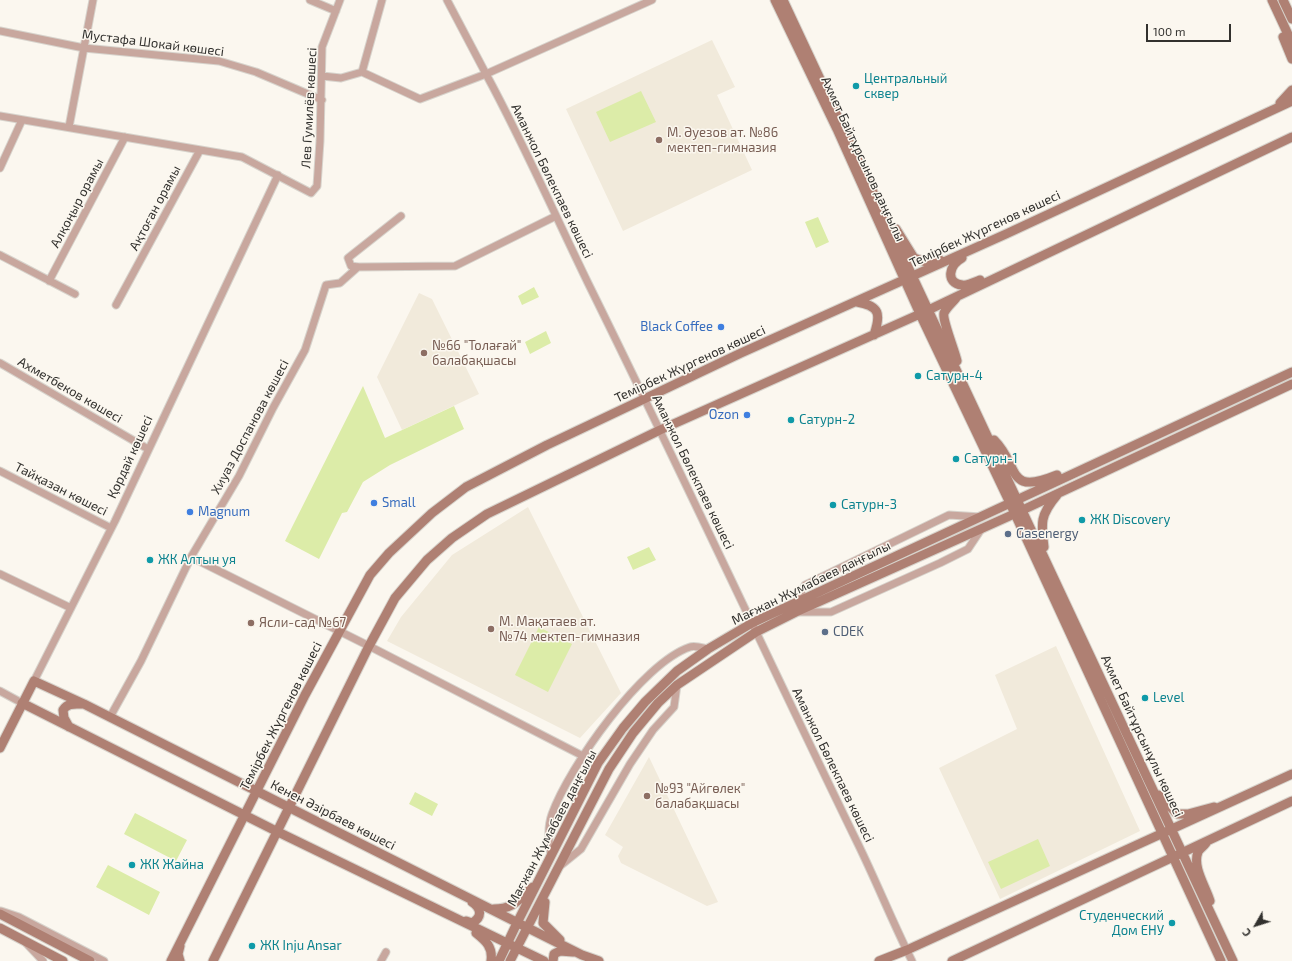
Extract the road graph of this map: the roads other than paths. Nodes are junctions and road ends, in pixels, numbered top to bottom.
1 (93, 0) edge
2 (310, 0) edge
3 (340, 0) edge
4 (382, 0) edge
5 (447, 0) edge
6 (652, 0) edge
7 (774, 0) edge
8 (783, 0) edge
9 (1272, 0) edge
10 (1283, 0) edge
11 (336, 11) junction
12 (1292, 19) edge
13 (1282, 22) junction
14 (0, 31) edge
15 (1292, 43) edge
16 (84, 48) junction
17 (1292, 59) edge
18 (362, 72) junction
19 (486, 74) junction
20 (815, 75) junction
21 (322, 76) junction
22 (1292, 90) edge
23 (322, 100) junction
24 (1292, 101) edge
25 (1266, 113) junction
26 (0, 116) edge
27 (22, 120) junction
28 (68, 127) junction
29 (125, 137) junction
30 (1289, 139) edge
31 (200, 150) junction
32 (0, 168) edge
33 (278, 175) junction
34 (881, 208) junction
35 (401, 216) dead end
36 (556, 216) junction
37 (1006, 234) junction
38 (0, 255) edge
39 (951, 259) junction
40 (358, 267) junction
41 (1018, 268) junction
42 (909, 278) junction
43 (49, 281) junction
44 (75, 294) dead end
45 (958, 296) junction
46 (857, 302) junction
47 (116, 305) dead end
48 (929, 310) junction
49 (920, 314) junction
50 (874, 335) junction
51 (0, 363) edge
52 (1292, 372) edge
53 (960, 378) junction
54 (1292, 384) edge
55 (645, 399) junction
56 (660, 430) junction
57 (986, 432) junction
58 (148, 449) junction
59 (0, 471) edge
60 (1080, 471) junction
61 (1060, 492) junction
62 (1014, 502) junction
63 (1019, 512) junction
64 (981, 517) junction
65 (1024, 523) junction
66 (111, 528) junction
67 (982, 528) junction
68 (191, 557) junction
69 (1045, 557) junction
70 (0, 574) edge
71 (796, 607) junction
72 (71, 608) junction
73 (752, 623) junction
74 (339, 632) junction
75 (756, 632) junction
76 (369, 646) junction
77 (708, 649) junction
78 (34, 681) junction
79 (677, 685) junction
80 (0, 691) edge
81 (22, 703) junction
82 (84, 704) junction
83 (110, 717) junction
84 (69, 727) junction
85 (0, 748) edge
86 (583, 756) junction
87 (1292, 774) edge
88 (1148, 779) junction
89 (257, 791) junction
90 (1292, 801) edge
91 (1224, 806) junction
92 (288, 807) junction
93 (244, 815) junction
94 (276, 831) junction
95 (1167, 832) junction
96 (1210, 840) junction
97 (1178, 855) junction
98 (551, 858) junction
99 (560, 866) junction
100 (554, 877) junction
101 (538, 882) junction
102 (459, 892) junction
103 (491, 909) junction
104 (0, 911) edge
105 (0, 914) edge
106 (458, 919) junction
107 (1213, 920) junction
108 (517, 922) junction
109 (0, 928) edge
110 (528, 928) junction
111 (182, 939) junction
112 (25, 942) junction
113 (507, 943) junction
114 (220, 945) junction
115 (568, 947) junction
116 (517, 948) junction
117 (906, 950) junction
118 (386, 952) dead end
119 (582, 955) junction
120 (43, 961) edge
121 (63, 961) edge
122 (90, 961) edge
123 (104, 961) edge
124 (171, 961) edge
125 (180, 961) edge
126 (209, 961) edge
127 (212, 961) edge
128 (381, 961) edge
129 (491, 961) edge
130 (499, 961) edge
131 (510, 961) edge
132 (544, 961) edge
133 (553, 961) edge
134 (599, 961) edge
135 (879, 961) edge
136 (912, 961) edge
137 (952, 961) edge
138 (1221, 961) edge
139 (1233, 961) edge

1 - 16 street
2 - 11 street
3 - 11 street, Лев Гумилёв көшесі
4 - 18 street
5 - 19 street, Аманжол Бөлекпаев көшесі
6 - 19 street
7 - 20 street, Ахмет Байтұрсынов даңғылы
8 - 20 street, Ахмет Байтұрсынов даңғылы
9 - 13 street
10 - 12 street
11 - 21 street, Лев Гумилёв көшесі
13 - 15 street
13 - 17 street
14 - 16 street, Мустафа Шокай көшесі
16 - 23 street, Мустафа Шокай көшесі
16 - 28 street
18 - 19 street
18 - 21 street
19 - 36 street, Аманжол Бөлекпаев көшесі
20 - 34 street, Ахмет Байтұрсынов даңғылы
20 - 42 street, Ахмет Байтұрсынов даңғылы
21 - 23 street, Лев Гумилёв көшесі
22 - 25 street
23 - 33 street, Лев Гумилёв көшесі
24 - 25 street, Темірбек Жүргенов көшесі
25 - 37 street, Темірбек Жүргенов көшесі
26 - 27 street
27 - 28 street
27 - 32 street
28 - 29 street
29 - 31 street
29 - 43 street, Алқоңыр орамы
30 - 41 street
31 - 33 street
31 - 47 street, Ақтоған орамы
33 - 58 street, Қордай көшесі
34 - 39 street
34 - 42 street, Ахмет Байтұрсынов даңғылы
35 - 40 street
36 - 40 street
36 - 55 street, Аманжол Бөлекпаев көшесі
37 - 39 street, Темірбек Жүргенов көшесі
37 - 41 street
38 - 43 street
39 - 42 street, Темірбек Жүргенов көшесі
40 - 68 street, Хиуаз Доспанова көшесі
41 - 45 street
42 - 46 street, Темірбек Жүргенов көшесі
42 - 48 street, Ахмет Байтұрсынов даңғылы
42 - 49 street, Ахмет Байтұрсынов даңғылы
43 - 44 street
45 - 48 street
45 - 53 street
46 - 50 street
46 - 55 street, Темірбек Жүргенов көшесі
48 - 49 street
48 - 53 street, Ахмет Байтұрсынов даңғылы
49 - 50 street
49 - 62 street, Ахмет Байтұрсынов даңғылы
50 - 56 street
51 - 58 street, Ахметбеков көшесі
52 - 60 street, Мағжан Жұмабаев даңғылы
53 - 57 street, Ахмет Байтұрсынов даңғылы
54 - 61 street, Мағжан Жұмабаев даңғылы
55 - 56 street, Аманжол Бөлекпаев көшесі
55 - 74 street, Темірбек Жүргенов көшесі
56 - 73 street, Аманжол Бөлекпаев көшесі
56 - 76 street
57 - 60 street
57 - 62 street, Ахмет Байтұрсынов даңғылы
58 - 66 street, Қордай көшесі
59 - 66 street, Тайқазан көшесі
60 - 62 street, Мағжан Жұмабаев даңғылы
61 - 63 street, Мағжан Жұмабаев даңғылы
61 - 69 street
62 - 63 street, Ахмет Байтұрсынов даңғылы
62 - 64 street, Мағжан Жұмабаев даңғылы
63 - 65 street, Ахмет Байтұрсынов даңғылы
63 - 67 street, Мағжан Жұмабаев даңғылы
64 - 71 street, Мағжан Жұмабаев даңғылы
64 - 71 street
65 - 69 street, Ахмет Байтұрсынұлы көшесі
65 - 95 street, Ахмет Байтұрсынұлы көшесі
66 - 72 street, Қордай көшесі
67 - 71 street, Мағжан Жұмабаев даңғылы
67 - 71 street
68 - 74 street
68 - 83 street, Хиуаз Доспанова көшесі
69 - 88 street, Ахмет Байтұрсынұлы көшесі
70 - 72 street
71 - 73 street, Мағжан Жұмабаев даңғылы
71 - 75 street, Мағжан Жұмабаев даңғылы
72 - 78 street, Қордай көшесі
73 - 75 street, Аманжол Бөлекпаев көшесі
73 - 77 street, Мағжан Жұмабаев даңғылы
74 - 76 street
74 - 89 street, Темірбек Жүргенов көшесі
75 - 79 street, Мағжан Жұмабаев даңғылы
75 - 117 street, Аманжол Бөлекпаев көшесі
76 - 86 street
76 - 92 street
77 - 86 street
77 - 98 street, Мағжан Жұмабаев даңғылы
78 - 81 street, Қордай көшесі
78 - 82 street, Кенен Әзірбаев көшесі
79 - 99 street, Мағжан Жұмабаев даңғылы
79 - 99 street
80 - 81 street
81 - 84 street
81 - 85 street, Қордай көшесі
82 - 83 street, Кенен Әзірбаев көшесі
82 - 84 street
83 - 89 street, Кенен Әзірбаев көшесі
84 - 93 street
86 - 98 street
87 - 91 street
88 - 91 street
88 - 95 street, Ахмет Байтұрсынұлы көшесі
89 - 92 street, Кенен Әзірбаев көшесі
89 - 93 street, Темірбек Жүргенов көшесі
90 - 96 street
91 - 95 street
92 - 94 street
92 - 102 street, Кенен Әзірбаев көшесі
93 - 94 street
93 - 111 street, Темірбек Жүргенов көшесі
94 - 106 street
94 - 114 street
95 - 97 street, Ахмет Байтұрсынұлы көшесі
95 - 117 street
96 - 97 street
96 - 107 street
97 - 107 street, Ахмет Байтұрсынұлы көшесі
97 - 137 street
97 - 138 street, Ахмет Байтұрсынұлы көшесі
98 - 101 street, Мағжан Жұмабаев даңғылы
99 - 100 street, Мағжан Жұмабаев даңғылы
100 - 110 street, Мағжан Жұмабаев даңғылы
100 - 115 street
101 - 103 street
101 - 108 street, Мағжан Жұмабаев даңғылы
102 - 103 street, Кенен Әзірбаев көшесі
102 - 106 street
103 - 108 street, Кенен Әзірбаев көшесі
104 - 123 street
105 - 122 street
106 - 113 street
106 - 129 street
107 - 139 street, Ахмет Байтұрсынұлы көшесі
108 - 110 street, Кенен Әзірбаев көшесі
108 - 113 street, Мағжан Жұмабаев даңғылы
109 - 112 street
110 - 115 street, Кенен Әзірбаев көшесі
110 - 116 street, Мағжан Жұмабаев даңғылы
111 - 124 street, Темірбек Жүргенов көшесі
111 - 125 street
112 - 120 street
112 - 121 street
113 - 116 street
113 - 130 street, Мағжан Жұмабаев даңғылы
114 - 126 street
114 - 127 street
115 - 119 street, Кенен Әзірбаев көшесі
116 - 131 street, Мағжан Жұмабаев даңғылы
116 - 132 street
117 - 135 street
117 - 136 street, Аманжол Бөлекпаев көшесі
118 - 128 street
119 - 133 street
119 - 134 street, Кенен Әзірбаев көшесі

